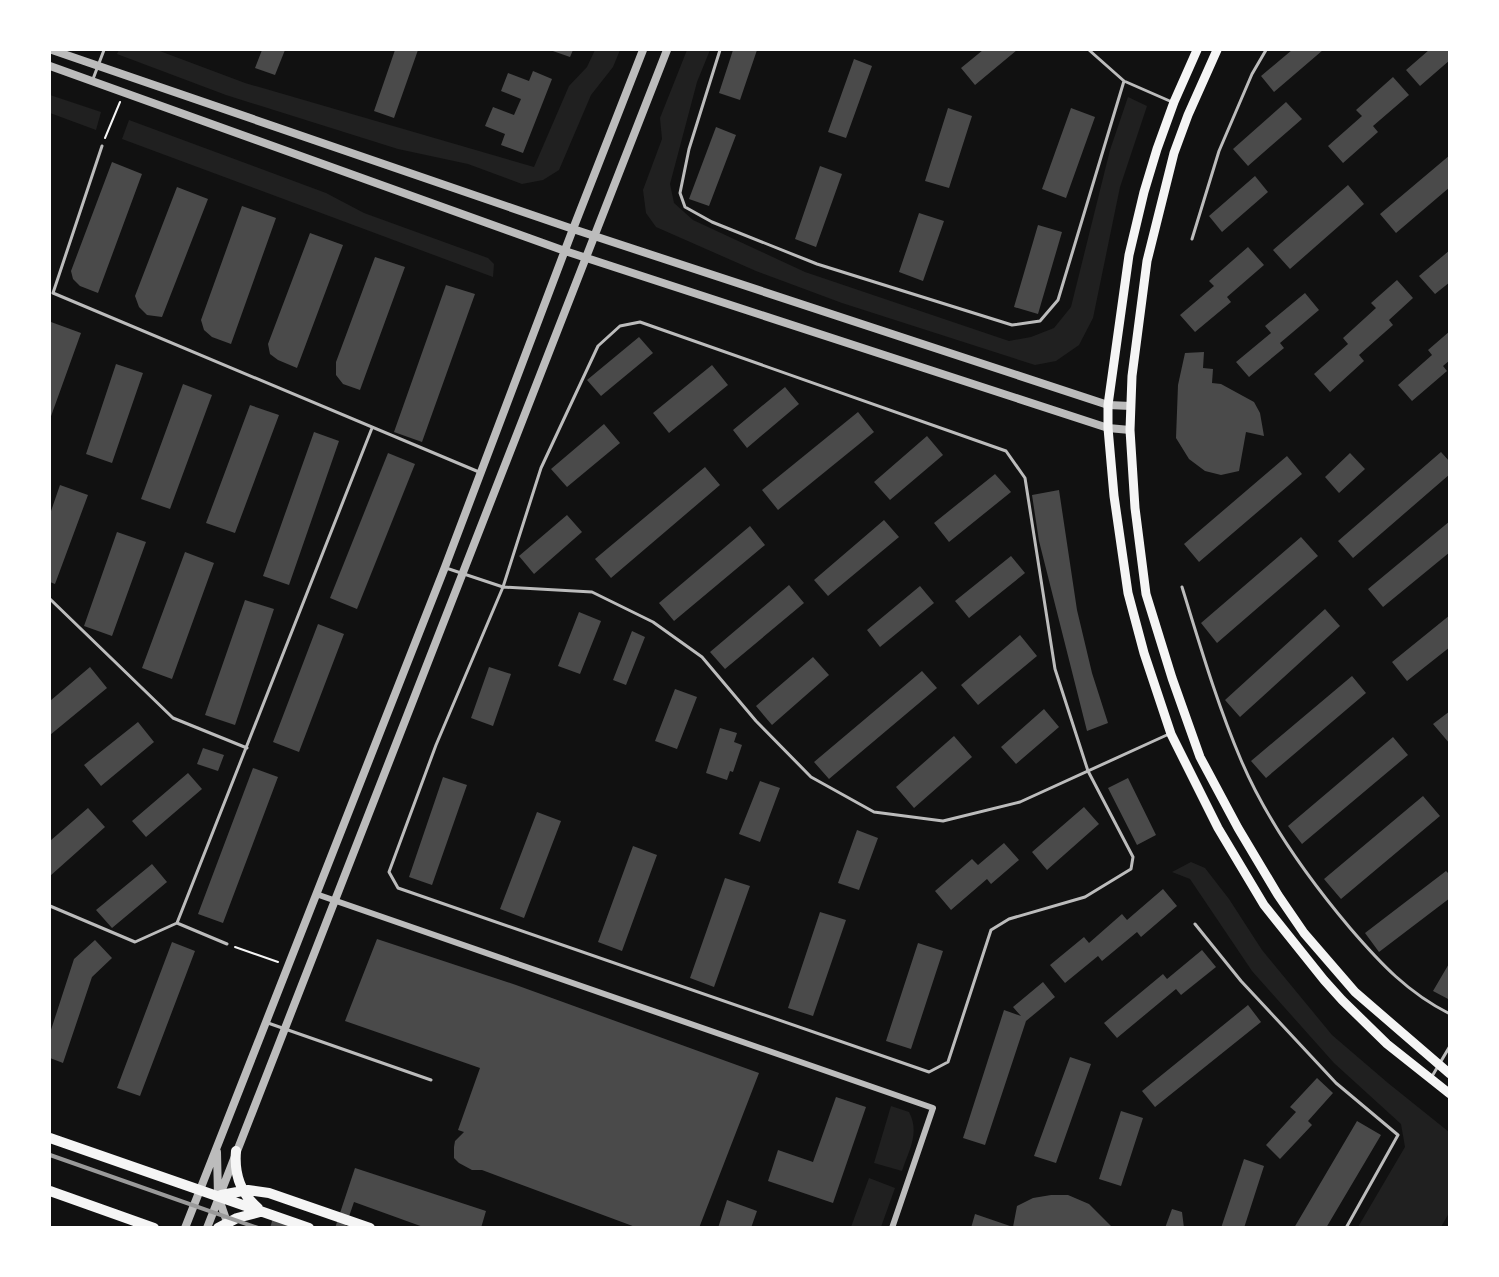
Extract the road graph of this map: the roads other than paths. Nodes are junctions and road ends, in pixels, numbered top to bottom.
1 (52, 50) edge
2 (104, 50) edge
3 (644, 50) edge
4 (667, 50) edge
5 (720, 50) edge
6 (1089, 50) edge
7 (1197, 50) edge
8 (1217, 50) edge
9 (1266, 50) edge
10 (50, 66) edge
11 (98, 66) junction
12 (92, 81) junction
13 (1124, 81) junction
14 (1174, 102) junction
15 (102, 146) road end
16 (573, 229) junction
17 (595, 236) junction
18 (1192, 239) dead end
19 (565, 251) junction
20 (586, 258) junction
21 (51, 295) edge
22 (1108, 405) junction
23 (1131, 406) junction
24 (372, 428) junction
25 (1108, 428) junction
26 (1130, 430) junction
27 (480, 472) junction
28 (445, 567) junction
29 (463, 573) junction
30 (503, 587) junction
31 (1182, 587) dead end
32 (50, 599) edge
33 (1171, 734) junction
34 (247, 747) junction
35 (1088, 771) junction
36 (316, 894) junction
37 (334, 901) junction
38 (50, 906) edge
39 (177, 923) junction
40 (1195, 924) dead end
41 (227, 944) road end
42 (1449, 1014) edge
43 (266, 1023) junction
44 (284, 1029) junction
45 (1449, 1046) edge
46 (1437, 1066) junction
47 (1449, 1074) edge
48 (431, 1080) dead end
49 (1430, 1080) junction
50 (1449, 1094) edge
51 (50, 1138) edge
52 (218, 1145) junction
53 (236, 1151) junction
54 (200, 1189) junction
55 (50, 1191) edge
56 (242, 1191) junction
57 (218, 1196) junction
58 (263, 1212) junction
59 (225, 1226) edge
60 (154, 1227) edge
61 (185, 1227) edge
62 (207, 1227) edge
63 (309, 1227) edge
64 (370, 1227) edge
65 (892, 1227) edge
66 (1346, 1227) edge

1 - 11 street
2 - 11 lane
3 - 16 street
4 - 17 street
5 - 13 lane
6 - 13 lane
7 - 14 main road
8 - 23 main road
9 - 18 lane
10 - 12 street
11 - 12 lane
11 - 16 street
12 - 19 street
13 - 14 lane
14 - 22 main road
15 - 21 lane
16 - 17 street
16 - 19 street
17 - 20 street
17 - 22 street
19 - 20 street
19 - 27 street
20 - 25 street
20 - 29 street
21 - 24 lane
22 - 23 street
22 - 25 main road
23 - 26 main road
24 - 27 lane
24 - 34 lane
25 - 26 street
25 - 33 main road
26 - 46 main road
27 - 28 street
28 - 29 lane
28 - 36 street
29 - 30 lane
29 - 37 street
30 - 35 lane
30 - 35 lane
30 - 35 lane
31 - 42 lane
32 - 34 lane
33 - 35 lane
33 - 49 main road
34 - 39 lane
36 - 37 street
36 - 43 street
37 - 44 street
37 - 65 street
38 - 39 lane
39 - 41 lane
40 - 66 lane
43 - 44 lane
43 - 52 street
44 - 48 lane
44 - 53 street
45 - 46 lane
46 - 47 main road
46 - 49 lane
49 - 50 main road
51 - 54 main road
52 - 54 street
52 - 57 street
53 - 56 main road
53 - 57 street
54 - 57 main road
54 - 61 street
55 - 60 main road
56 - 57 main road
56 - 58 main road
56 - 64 main road
57 - 58 main road
57 - 59 street
57 - 62 street
58 - 59 main road
58 - 63 main road

